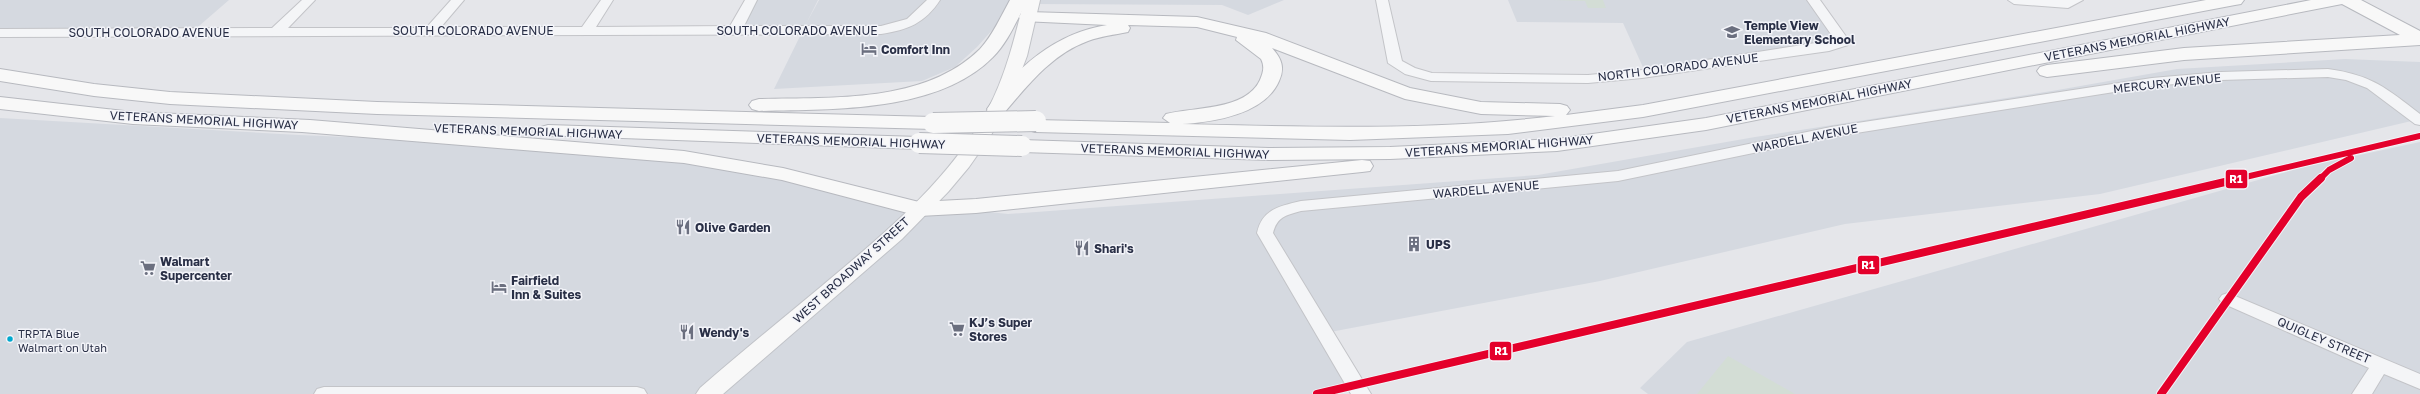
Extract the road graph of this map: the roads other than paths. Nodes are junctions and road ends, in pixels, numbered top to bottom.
1 (309, 0) edge
2 (458, 0) edge
3 (607, 0) edge
4 (751, 0) edge
5 (934, 0) edge
6 (1382, 0) edge
7 (1813, 0) edge
8 (2014, 0) edge
9 (2077, 0) edge
10 (2235, 0) edge
11 (2338, 0) edge
12 (2347, 0) edge
13 (2364, 0) edge
14 (1026, 6) edge
15 (2389, 17) junction
16 (2420, 29) edge
17 (431, 30) junction
18 (587, 30) junction
19 (735, 30) junction
20 (276, 32) junction
21 (0, 33) edge
22 (2420, 38) edge
23 (2365, 42) junction
24 (2420, 48) edge
25 (0, 75) edge
26 (1807, 82) junction
27 (0, 103) edge
28 (378, 108) junction
29 (997, 109) junction
30 (1902, 121) joint
31 (2420, 121) edge
32 (1036, 124) junction
33 (1706, 124) junction
34 (294, 125) junction
35 (1557, 145) junction
36 (919, 209) junction
37 (2228, 299) dead end
38 (2381, 364) junction
39 (2420, 382) edge
40 (324, 393) edge
41 (637, 394) edge
42 (708, 394) edge
43 (1361, 394) edge
44 (2362, 394) edge

1 - 20 street
2 - 17 street
3 - 18 street
4 - 19 street
5 - 19 street, SOUTH COLORADO AVENUE
6 - 7 street, NORTH COLORADO AVENUE
8 - 9 street
10 - 26 highway, VETERANS MEMORIAL HIGHWAY
11 - 33 highway, VETERANS MEMORIAL HIGHWAY
12 - 15 highway
13 - 15 highway
14 - 26 highway
14 - 28 highway
14 - 29 main road, WEST BROADWAY STREET
15 - 16 highway
15 - 22 highway
17 - 18 street, SOUTH COLORADO AVENUE
17 - 20 street, SOUTH COLORADO AVENUE
18 - 19 street, SOUTH COLORADO AVENUE
20 - 21 street, SOUTH COLORADO AVENUE
22 - 23 highway
23 - 24 highway
23 - 33 highway
25 - 28 highway, VETERANS MEMORIAL HIGHWAY
26 - 32 highway, VETERANS MEMORIAL HIGHWAY
27 - 34 highway, VETERANS MEMORIAL HIGHWAY
28 - 32 highway, VETERANS MEMORIAL HIGHWAY, bridge
29 - 32 highway
29 - 36 main road, WEST BROADWAY STREET
30 - 31 street, MERCURY AVENUE
30 - 43 street, WARDELL AVENUE
33 - 35 highway, VETERANS MEMORIAL HIGHWAY
34 - 35 highway, VETERANS MEMORIAL HIGHWAY, bridge
34 - 36 highway
35 - 36 highway
36 - 42 main road, WEST BROADWAY STREET
37 - 38 street, QUIGLEY STREET
38 - 39 street, QUIGLEY STREET
38 - 44 street
40 - 41 street

